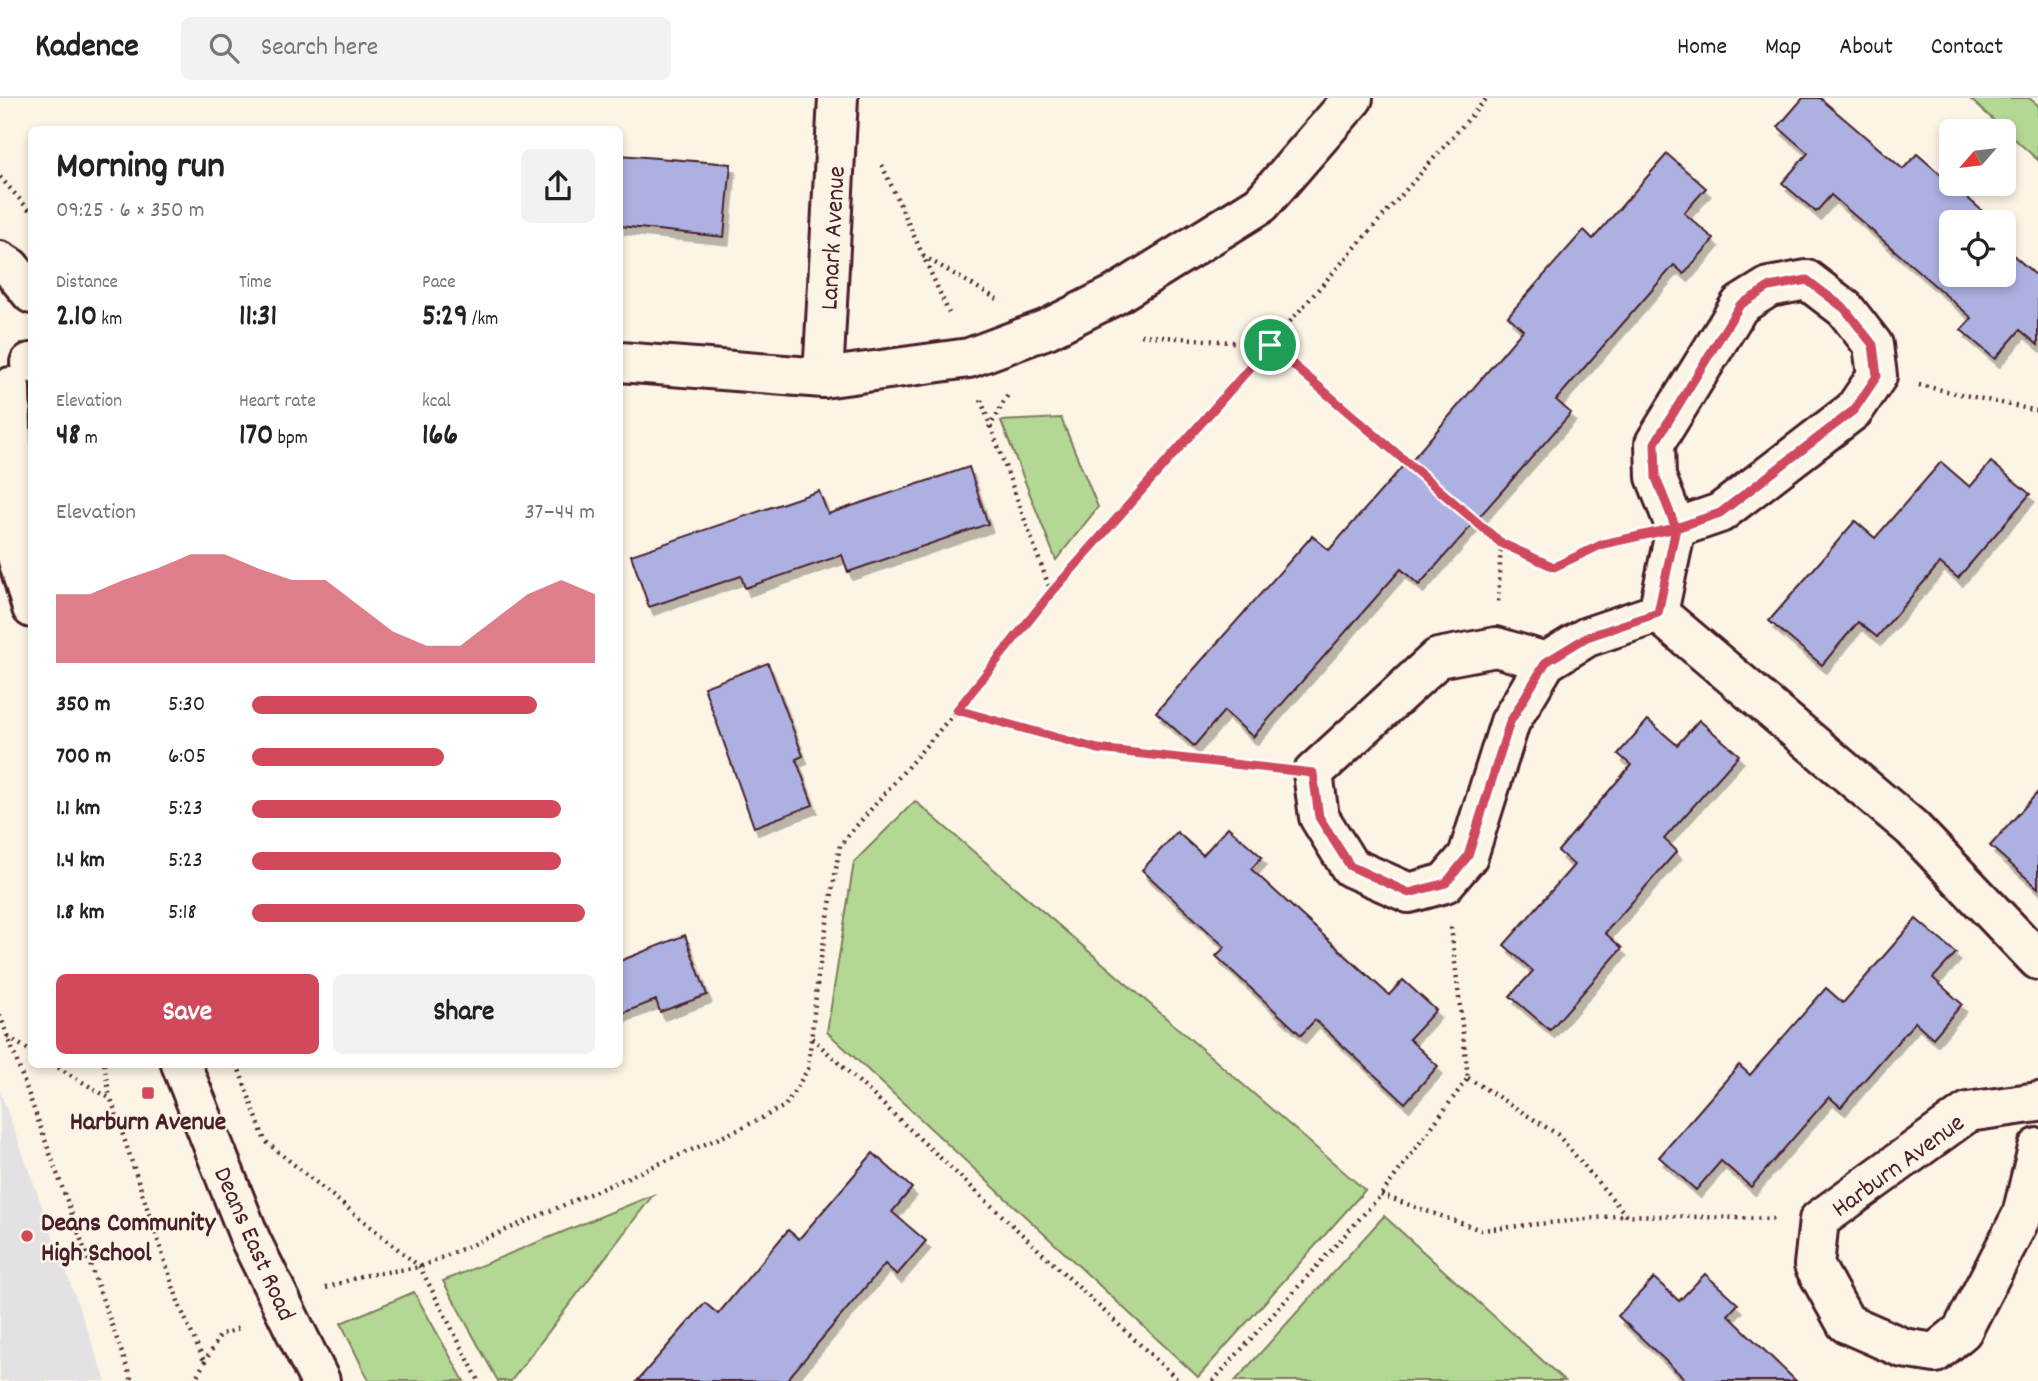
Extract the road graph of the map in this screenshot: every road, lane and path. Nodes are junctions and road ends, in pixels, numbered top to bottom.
1 (838, 98) edge
2 (1353, 98) edge
3 (1487, 98) edge
4 (0, 177) edge
5 (28, 209) edge
6 (923, 256) dead end
7 (1047, 329) junction
8 (1131, 335) dead end
9 (1270, 345) junction
10 (623, 362) edge
11 (21, 373) edge
12 (1877, 376) junction
13 (823, 378) junction
14 (2038, 411) edge
15 (1676, 528) junction
16 (7, 533) edge
17 (1501, 543) junction
18 (28, 596) edge
19 (1658, 613) junction
20 (1496, 647) junction
21 (1546, 662) junction
22 (957, 710) junction
23 (1313, 773) junction
24 (1446, 883) junction
25 (2038, 960) edge
26 (0, 1015) edge
27 (7, 1037) junction
28 (812, 1038) junction
29 (28, 1050) edge
30 (59, 1068) edge
31 (105, 1068) edge
32 (183, 1068) edge
33 (238, 1068) edge
34 (1468, 1078) junction
35 (111, 1099) junction
36 (2038, 1102) edge
37 (2038, 1148) edge
38 (1381, 1195) junction
39 (1626, 1214) junction
40 (1819, 1220) junction
41 (420, 1267) junction
42 (321, 1290) dead end
43 (242, 1327) dead end
44 (204, 1361) junction
45 (132, 1381) edge
46 (194, 1381) edge
47 (320, 1381) edge
48 (479, 1381) edge
49 (1179, 1381) edge
50 (1213, 1381) edge

1 - 13 street, Lanark Avenue
2 - 7 street
3 - 9 path
4 - 5 path
6 - 7 path
7 - 13 street
8 - 9 path
9 - 17 path
9 - 22 path
10 - 13 street
11 - 16 street
12 - 14 path
12 - 15 street
12 - 15 street
15 - 17 path
15 - 19 street
16 - 18 street
17 - 20 path
19 - 21 street
19 - 25 street
20 - 21 street
20 - 23 street
21 - 24 street
22 - 23 path
22 - 28 path
23 - 24 street
24 - 34 path
26 - 27 path
27 - 29 path
27 - 45 path
28 - 41 path
28 - 49 path
30 - 35 path
31 - 35 path
32 - 47 street, Deans East Road
33 - 41 path
34 - 38 path
34 - 39 path
35 - 44 path
36 - 40 street, Harburn Avenue
37 - 40 street, Harburn Avenue
38 - 39 path
38 - 50 path
39 - 40 path
41 - 42 path
41 - 48 path
43 - 44 path
44 - 46 path

